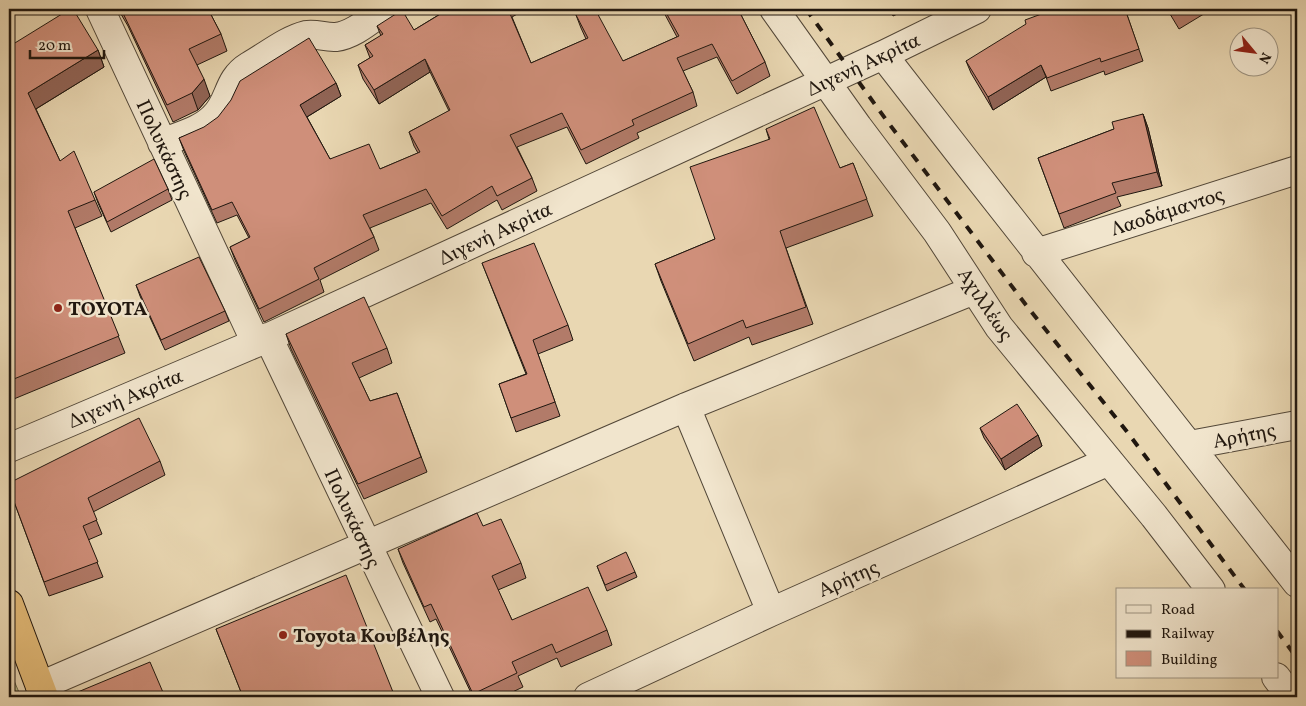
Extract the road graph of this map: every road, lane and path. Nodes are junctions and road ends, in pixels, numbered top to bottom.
1 (100, 9) edge
2 (386, 9) edge
3 (774, 9) edge
4 (978, 9) edge
5 (883, 56) junction
6 (825, 82) junction
7 (162, 143) junction
8 (1297, 170) edge
9 (1036, 253) junction
10 (974, 290) junction
11 (262, 340) junction
12 (686, 407) junction
13 (1297, 425) edge
14 (1190, 445) junction
15 (9, 448) edge
16 (1109, 460) junction
17 (366, 546) junction
18 (1297, 583) edge
19 (1209, 588) edge
20 (9, 604) edge
21 (772, 612) junction
22 (1277, 678) edge
23 (42, 692) edge
24 (440, 697) edge
25 (588, 697) edge
26 (1291, 697) edge

1 - 7 street, Πολυκάστης
2 - 7 street
3 - 6 street, Αχιλλέως
4 - 5 street, Διγενή Ακρίτα
5 - 6 street, Διγενή Ακρίτα
5 - 9 street
6 - 10 street, Αχιλλέως
6 - 11 street, Διγενή Ακρίτα
7 - 11 street, Πολυκάστης
8 - 9 street, Λαοδάμαντος
9 - 14 street
10 - 12 street
10 - 16 street, Αχιλλέως
11 - 15 street, Διγενή Ακρίτα
11 - 17 street, Πολυκάστης
12 - 17 street
12 - 21 street
13 - 14 street, Αρήτης
14 - 18 street
16 - 19 street, Αχιλλέως
16 - 21 street, Αρήτης
17 - 23 street
17 - 24 street, Πολυκάστης
20 - 23 highway
21 - 25 street, Αρήτης
22 - 26 street

